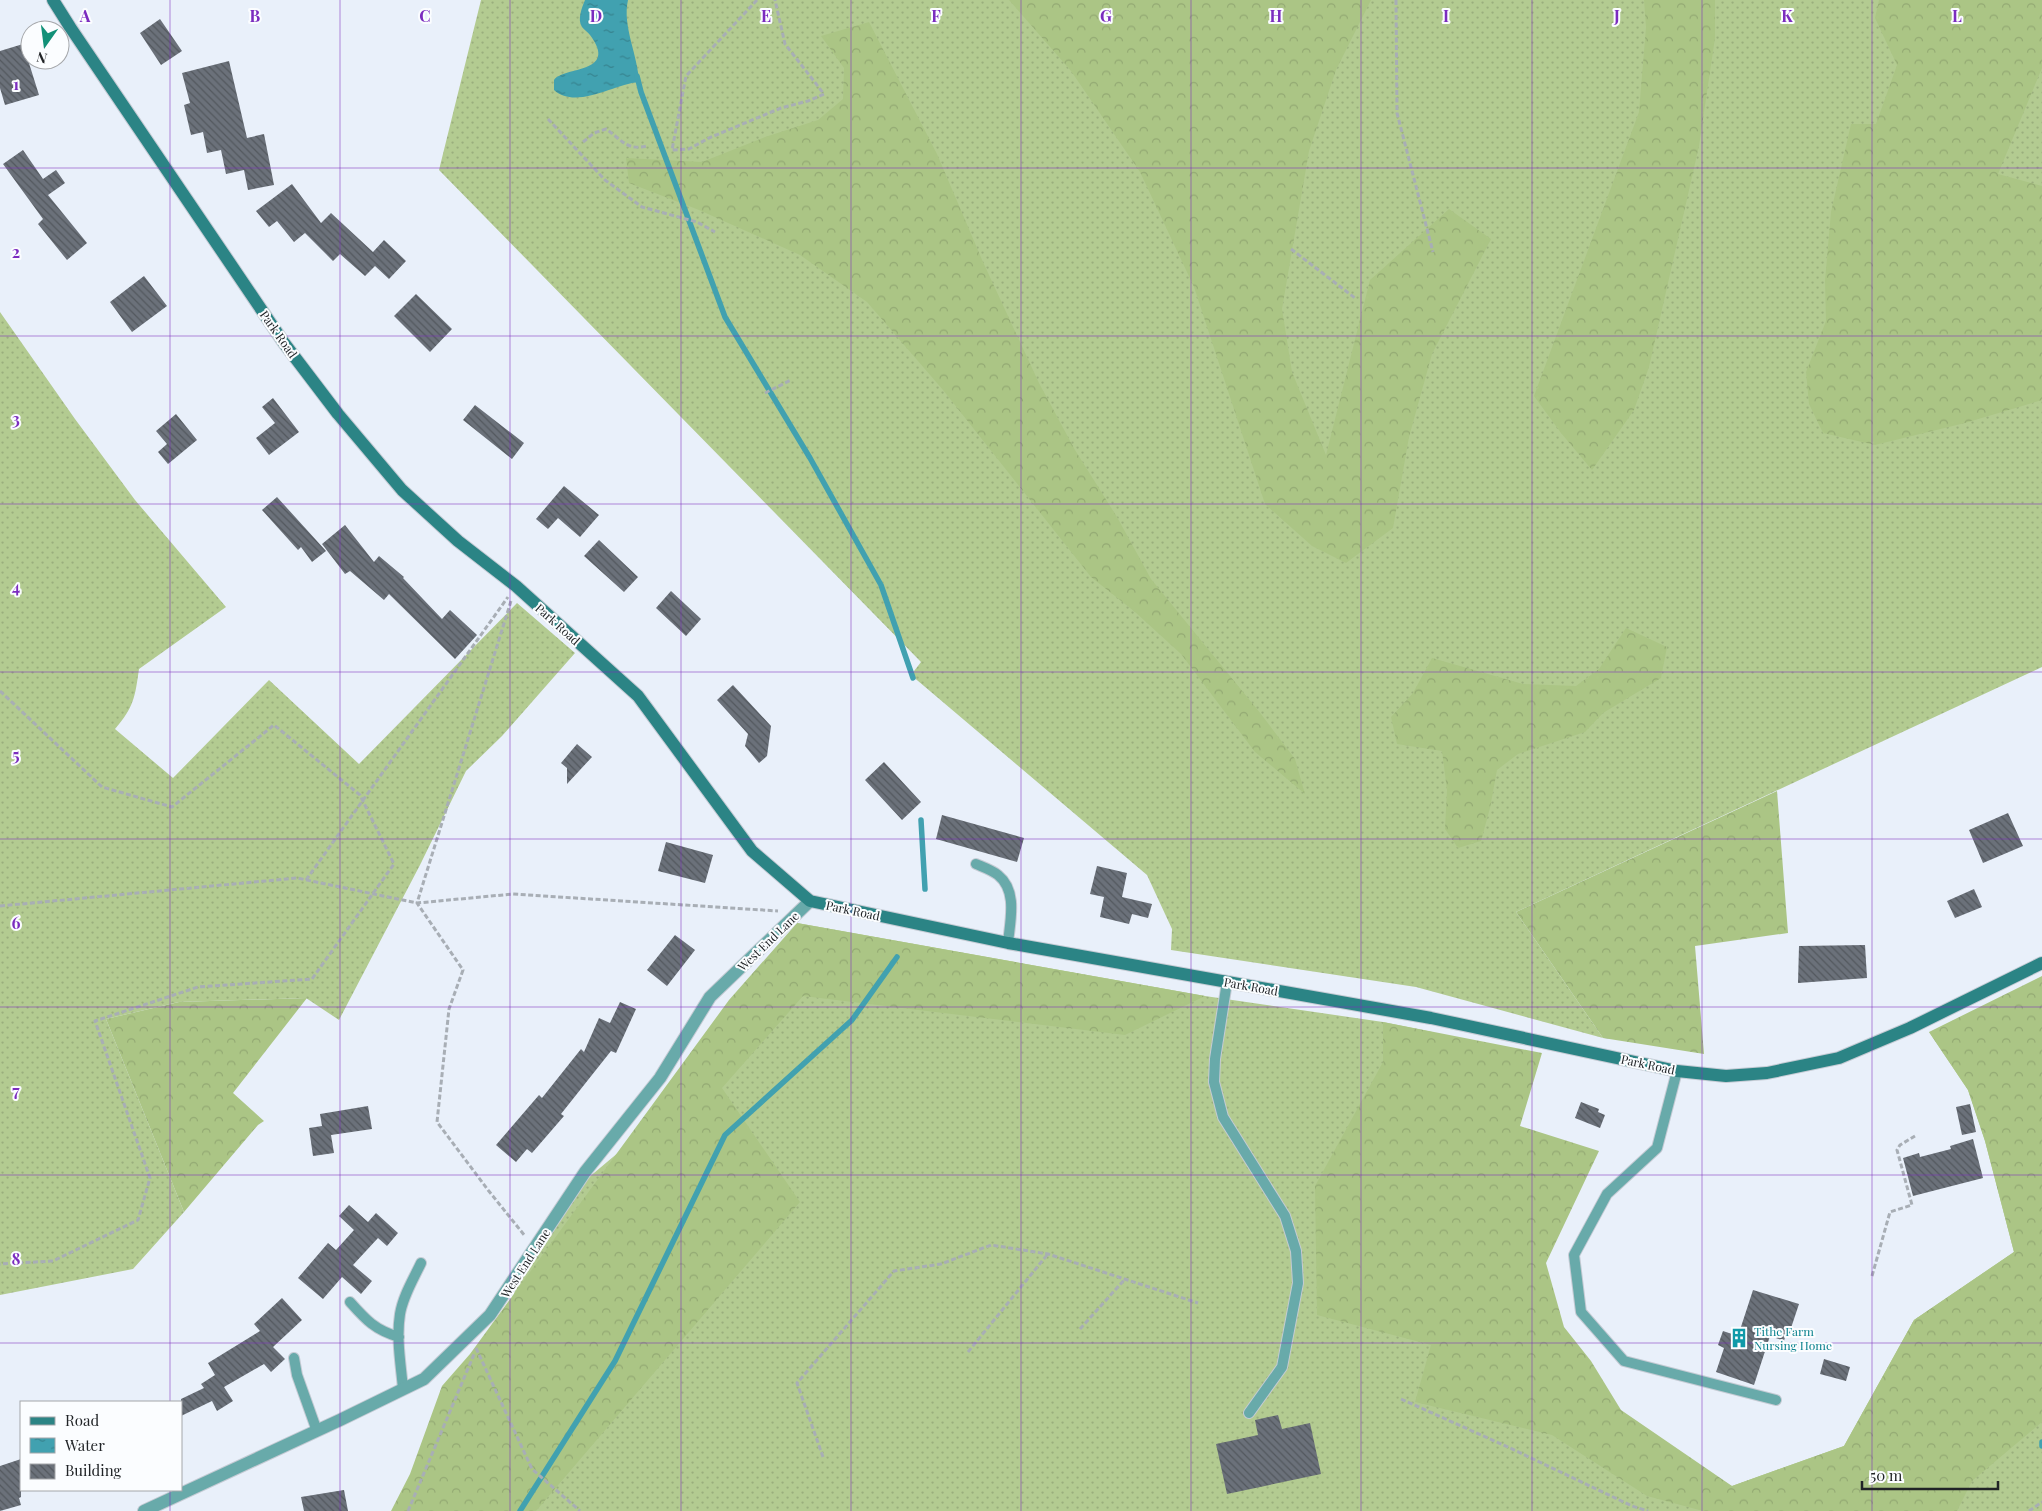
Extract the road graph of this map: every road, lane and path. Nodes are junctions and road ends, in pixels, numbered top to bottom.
1 (53, 0) edge
2 (757, 0) edge
3 (775, 0) edge
4 (1396, 0) edge
5 (548, 119) dead end
6 (583, 142) dead end
7 (647, 146) dead end
8 (715, 232) dead end
9 (1292, 249) dead end
10 (1433, 252) dead end
11 (1355, 298) dead end
12 (790, 380) dead end
13 (765, 393) dead end
14 (516, 586) junction
15 (0, 691) edge
16 (363, 800) junction
17 (976, 864) dead end
18 (306, 880) junction
19 (373, 894) junction
20 (810, 901) junction
21 (417, 903) junction
22 (0, 906) edge
23 (798, 912) junction
24 (1008, 943) junction
25 (2042, 963) edge
26 (1227, 982) junction
27 (1676, 1070) junction
28 (1915, 1136) dead end
29 (535, 1248) junction
30 (1048, 1254) junction
31 (421, 1263) dead end
32 (0, 1264) edge
33 (1872, 1276) dead end
34 (1125, 1279) junction
35 (350, 1302) dead end
36 (1198, 1303) dead end
37 (1080, 1329) dead end
38 (470, 1334) junction
39 (399, 1337) junction
40 (477, 1349) junction
41 (968, 1352) dead end
42 (294, 1358) dead end
43 (403, 1389) junction
44 (1401, 1399) dead end
45 (1776, 1400) dead end
46 (1249, 1414) dead end
47 (317, 1431) junction
48 (823, 1457) dead end
49 (2042, 1502) edge
50 (144, 1511) edge
51 (408, 1511) edge
52 (580, 1511) edge
53 (1648, 1511) edge
54 (2029, 1511) edge

1 - 14 main road, Park Road
2 - 3 path
4 - 10 path
5 - 8 path
6 - 7 path
9 - 11 path
12 - 13 path
14 - 16 path
14 - 20 main road, Park Road
14 - 21 path
15 - 16 path
16 - 18 path
16 - 19 path
17 - 24 lane
18 - 19 path
18 - 22 path
19 - 21 path
19 - 32 path
20 - 23 street, West End Lane
20 - 24 main road, Park Road
21 - 23 path
21 - 29 path
23 - 29 street, West End Lane
24 - 26 main road, Park Road
25 - 27 main road, Park Road
26 - 27 main road, Park Road
26 - 46 lane
27 - 45 lane
28 - 33 path
29 - 38 street, West End Lane
30 - 34 path
30 - 41 path
30 - 48 path
31 - 39 lane
34 - 36 path
34 - 37 path
35 - 39 lane
38 - 40 path
38 - 43 street, West End Lane
39 - 43 lane
40 - 51 path
40 - 52 path
42 - 47 lane
43 - 47 street, West End Lane
44 - 53 path
47 - 50 street, West End Lane
49 - 54 path

